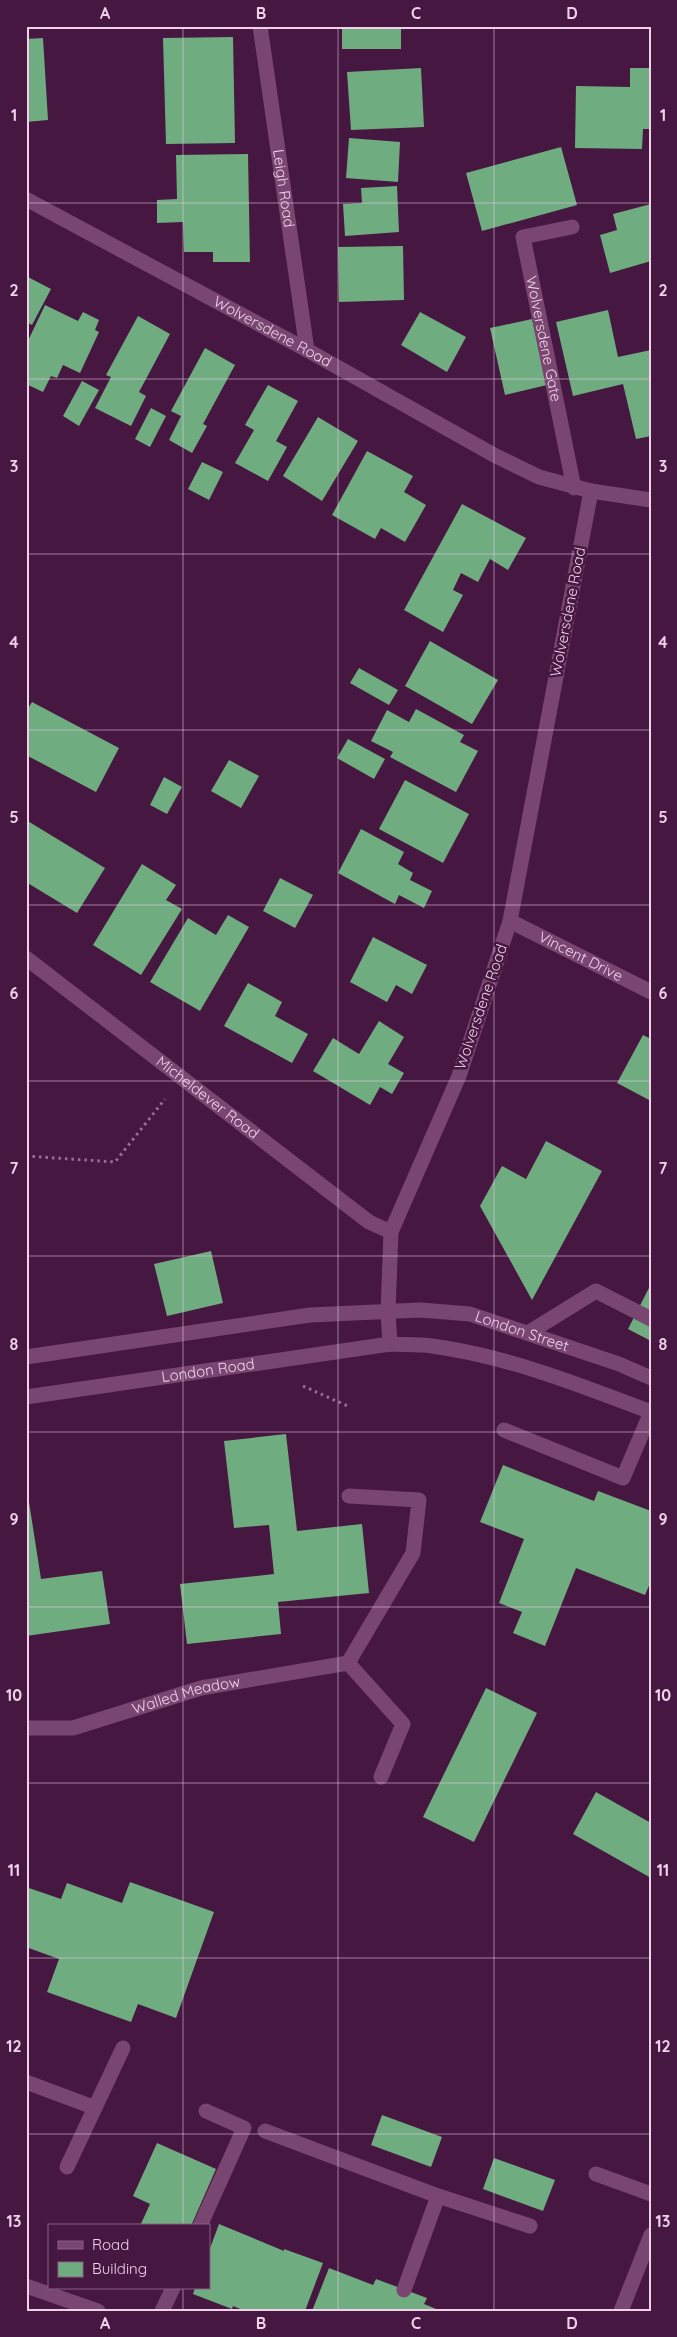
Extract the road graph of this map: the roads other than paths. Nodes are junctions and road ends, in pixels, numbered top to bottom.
1 (260, 26) edge
2 (26, 199) edge
3 (572, 227) dead end
4 (307, 350) junction
5 (574, 488) junction
6 (591, 491) junction
7 (651, 500) edge
8 (510, 921) junction
9 (26, 958) edge
10 (651, 992) edge
11 (391, 1232) junction
12 (388, 1312) junction
13 (651, 1319) edge
14 (528, 1333) junction
15 (390, 1344) junction
16 (26, 1358) edge
17 (651, 1378) edge
18 (26, 1397) edge
19 (651, 1412) edge
20 (504, 1430) dead end
21 (349, 1496) dead end
22 (348, 1663) junction
23 (26, 1728) edge
24 (382, 1778) dead end
25 (122, 2048) dead end
26 (26, 2082) edge
27 (94, 2107) junction
28 (206, 2111) dead end
29 (265, 2131) dead end
30 (67, 2167) dead end
31 (596, 2174) dead end
32 (651, 2194) edge
33 (438, 2196) junction
34 (201, 2224) edge
35 (530, 2226) dead end
36 (651, 2235) edge
37 (26, 2286) edge
38 (171, 2290) edge
39 (404, 2290) dead end
40 (98, 2311) edge
41 (162, 2311) edge
42 (621, 2311) edge

1 - 4 street, Leigh Road
2 - 4 street, Wolversdene Road
3 - 5 street, Wolversdene Gate
4 - 5 street, Wolversdene Road
5 - 6 street, Wolversdene Road
6 - 7 street
6 - 8 street, Wolversdene Road
8 - 10 street, Vincent Drive
8 - 11 street, Wolversdene Road
9 - 11 street, Micheldever Road
11 - 12 street, Wolversdene Road
12 - 14 street, London Street
12 - 15 street, Wolversdene Road
12 - 16 street
13 - 14 street
14 - 17 street, London Street
15 - 18 street, London Road
15 - 19 street, London Street
19 - 20 street
21 - 22 street
22 - 23 street, Walled Meadow
22 - 24 street
25 - 27 street
26 - 27 street
27 - 30 street
28 - 34 street
29 - 33 street
31 - 32 street
33 - 35 street
33 - 39 street
36 - 42 street
37 - 40 street
38 - 41 street

